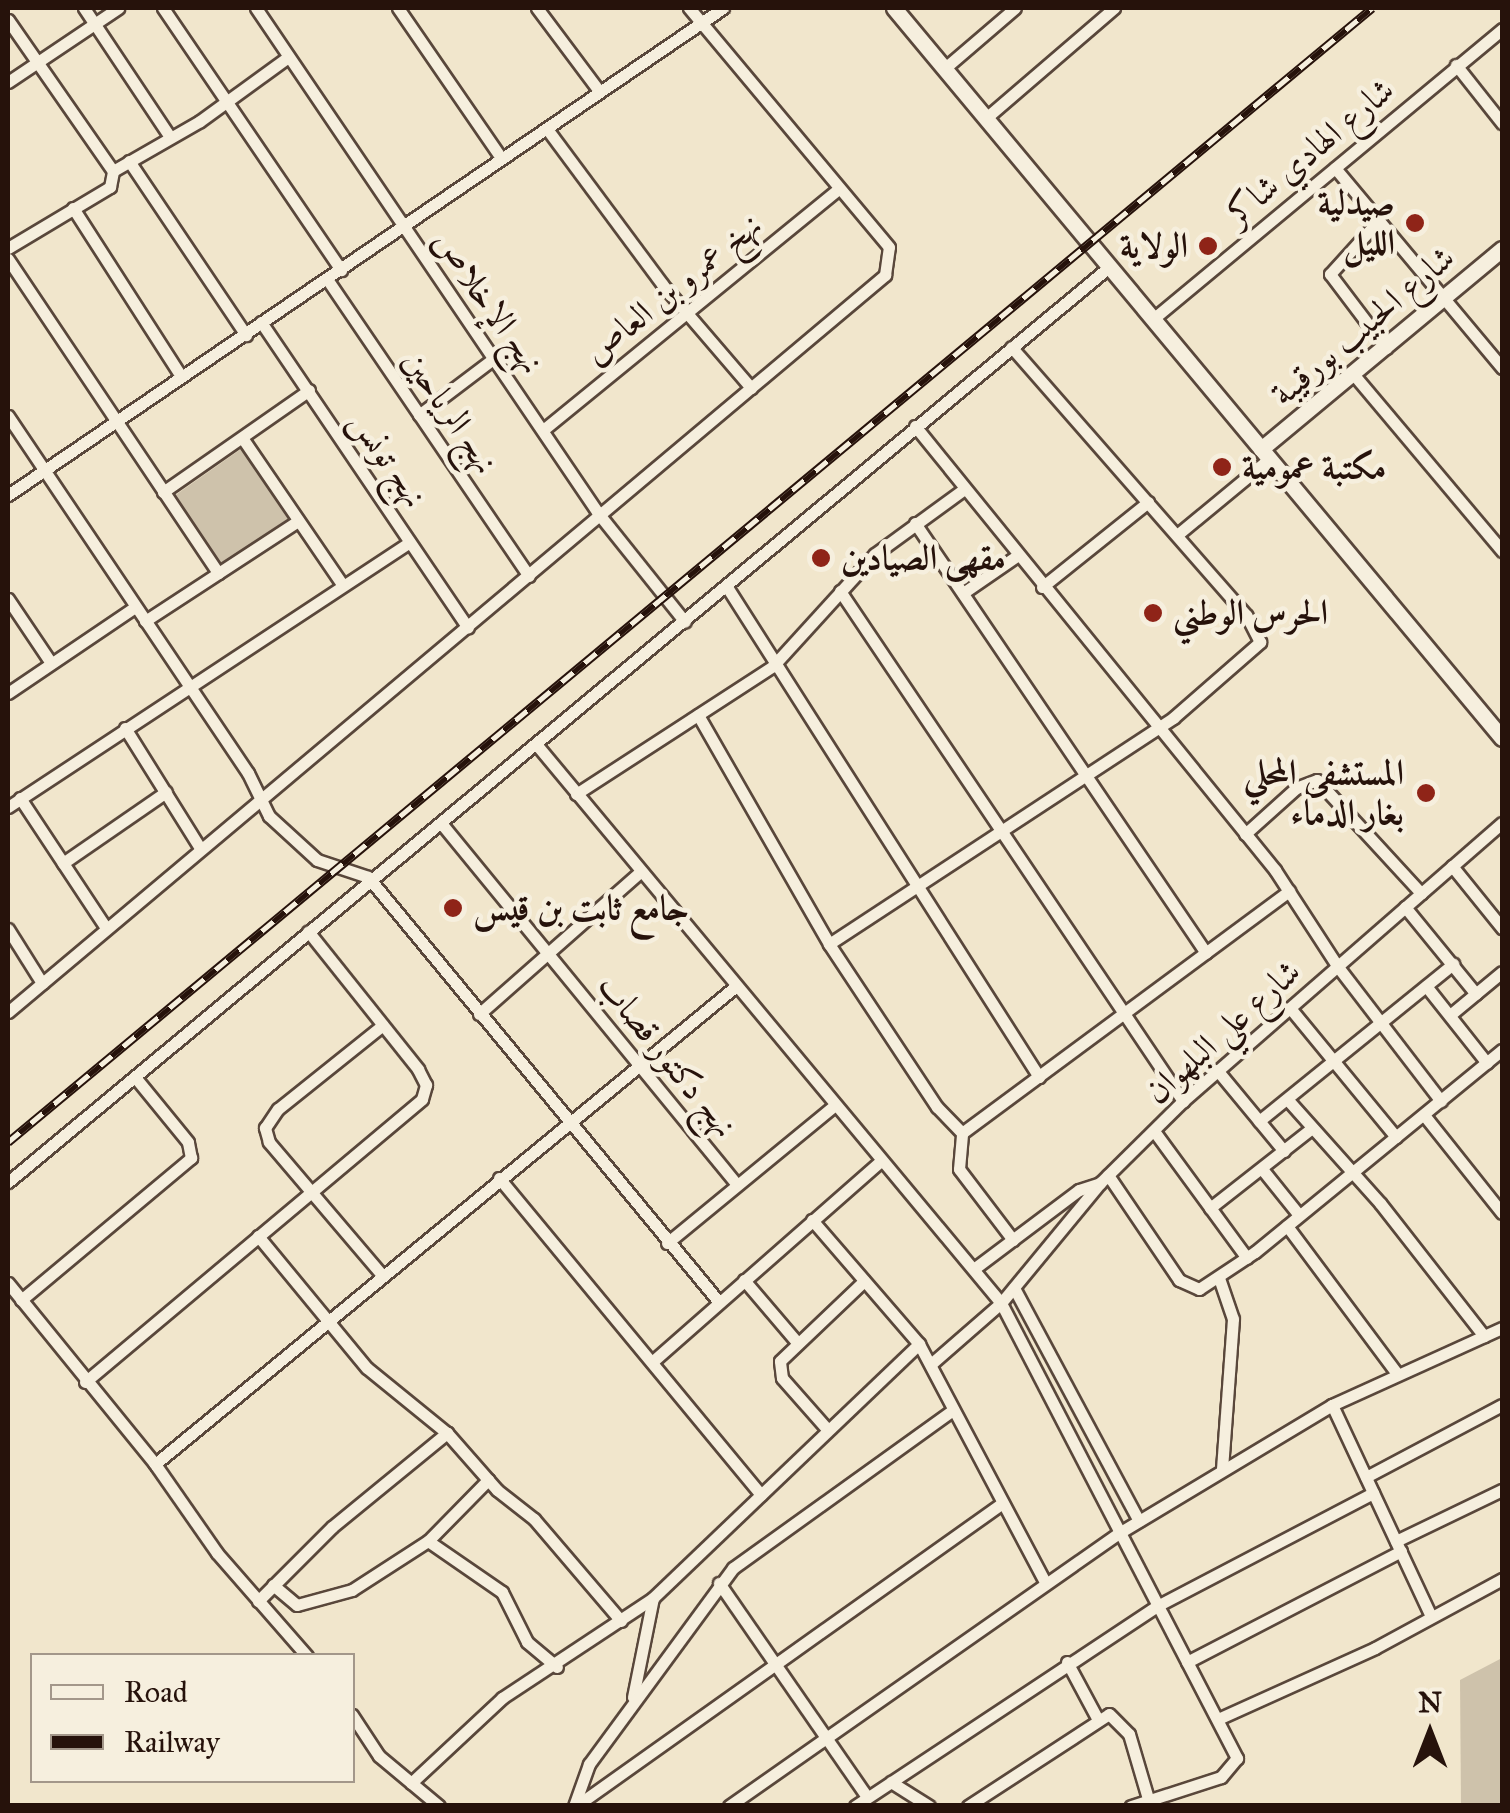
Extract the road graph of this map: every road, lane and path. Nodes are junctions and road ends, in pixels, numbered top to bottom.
1 (84, 8) edge
2 (118, 8) edge
3 (163, 8) edge
4 (256, 8) edge
5 (398, 8) edge
6 (537, 8) edge
7 (689, 8) edge
8 (723, 8) edge
9 (894, 8) edge
10 (1016, 8) edge
11 (1114, 8) edge
12 (8, 20) edge
13 (94, 23) junction
14 (702, 24) junction
15 (1502, 29) edge
16 (288, 56) junction
17 (36, 62) junction
18 (1456, 66) junction
19 (945, 68) junction
20 (8, 82) edge
21 (600, 90) junction
22 (226, 101) junction
23 (986, 118) junction
24 (1502, 123) edge
25 (547, 129) junction
26 (170, 137) junction
27 (501, 158) junction
28 (129, 160) junction
29 (1335, 168) junction
30 (113, 171) junction
31 (837, 190) junction
32 (74, 208) junction
33 (1379, 220) junction
34 (404, 230) junction
35 (8, 248) edge
36 (1502, 249) edge
37 (8, 259) edge
38 (1110, 266) junction
39 (341, 270) junction
40 (327, 279) junction
41 (1444, 297) junction
42 (686, 314) junction
43 (1153, 318) junction
44 (261, 322) junction
45 (246, 335) junction
46 (1010, 346) junction
47 (1386, 348) junction
48 (493, 358) junction
49 (1502, 368) edge
50 (1354, 375) junction
51 (181, 376) junction
52 (751, 388) junction
53 (309, 390) junction
54 (419, 415) junction
55 (8, 416) edge
56 (116, 421) junction
57 (916, 426) junction
58 (543, 430) junction
59 (242, 439) junction
60 (1265, 454) junction
61 (44, 470) junction
62 (964, 489) junction
63 (163, 492) junction
64 (8, 495) edge
65 (1148, 502) junction
66 (598, 512) junction
67 (298, 521) junction
68 (915, 523) junction
69 (1177, 535) junction
70 (410, 542) junction
71 (1502, 550) edge
72 (1018, 555) junction
73 (218, 573) junction
74 (529, 576) junction
75 (342, 584) junction
76 (727, 587) junction
77 (1042, 587) junction
78 (840, 591) junction
79 (963, 594) junction
80 (8, 600) edge
81 (135, 607) junction
82 (145, 621) junction
83 (684, 622) junction
84 (468, 628) junction
85 (51, 662) junction
86 (773, 666) junction
87 (189, 687) junction
88 (8, 693) edge
89 (698, 715) junction
90 (125, 728) junction
91 (1156, 728) junction
92 (1502, 738) edge
93 (536, 744) junction
94 (1084, 777) junction
95 (166, 792) junction
96 (576, 794) junction
97 (20, 798) junction
98 (260, 798) junction
99 (8, 807) edge
100 (1502, 823) edge
101 (440, 824) junction
102 (1003, 834) junction
103 (1246, 834) junction
104 (200, 848) junction
105 (63, 863) junction
106 (1452, 866) junction
107 (641, 871) junction
108 (371, 880) junction
109 (916, 888) junction
110 (1289, 891) junction
111 (1421, 893) junction
112 (1405, 907) junction
113 (1502, 925) edge
114 (106, 928) junction
115 (8, 929) edge
116 (308, 932) junction
117 (829, 944) junction
118 (547, 952) junction
119 (1206, 953) junction
120 (1453, 964) junction
121 (1338, 967) junction
122 (1502, 973) edge
123 (42, 983) junction
124 (736, 986) junction
125 (1426, 986) junction
126 (1476, 994) junction
127 (1290, 1008) junction
128 (8, 1012) edge
129 (480, 1014) junction
130 (1450, 1015) junction
131 (1123, 1016) junction
132 (1380, 1024) junction
133 (383, 1025) junction
134 (1497, 1059) edge
135 (1334, 1061) junction
136 (636, 1064) junction
137 (1217, 1070) junction
138 (135, 1076) junction
139 (1038, 1077) junction
140 (1287, 1099) junction
141 (1442, 1100) junction
142 (1183, 1101) junction
143 (835, 1104) junction
144 (1424, 1115) junction
145 (567, 1121) junction
146 (1259, 1121) junction
147 (1312, 1128) junction
148 (1154, 1131) junction
149 (962, 1133) junction
150 (1396, 1137) junction
151 (1284, 1151) junction
152 (881, 1161) junction
153 (1262, 1169) junction
154 (1350, 1173) junction
155 (499, 1178) junction
156 (1104, 1179) junction
157 (8, 1182) edge
158 (736, 1184) junction
159 (310, 1190) junction
160 (1210, 1208) junction
161 (1502, 1213) edge
162 (1300, 1215) junction
163 (812, 1220) junction
164 (1287, 1226) junction
165 (258, 1236) junction
166 (1014, 1240) junction
167 (667, 1243) junction
168 (1246, 1258) junction
169 (975, 1268) junction
170 (382, 1276) junction
171 (1219, 1278) junction
172 (744, 1280) junction
173 (864, 1282) junction
174 (8, 1283) edge
175 (1014, 1288) junction
176 (21, 1300) junction
177 (719, 1302) junction
178 (1001, 1302) junction
179 (332, 1319) junction
180 (1502, 1328) edge
181 (1484, 1336) junction
182 (796, 1341) junction
183 (919, 1344) junction
184 (652, 1362) junction
185 (931, 1364) junction
186 (1396, 1371) junction
187 (85, 1382) junction
188 (1332, 1404) junction
189 (1502, 1404) edge
190 (953, 1410) junction
191 (827, 1430) junction
192 (447, 1433) junction
193 (155, 1464) junction
194 (1222, 1470) junction
195 (1366, 1477) junction
196 (488, 1480) junction
197 (1502, 1490) edge
198 (1373, 1493) junction
199 (761, 1495) junction
200 (1001, 1504) junction
201 (1139, 1521) junction
202 (1119, 1533) junction
203 (428, 1541) junction
204 (1398, 1546) junction
205 (1502, 1579) edge
206 (1044, 1582) junction
207 (719, 1583) junction
208 (273, 1586) junction
209 (653, 1598) junction
210 (258, 1601) junction
211 (1157, 1606) junction
212 (1431, 1616) junction
213 (621, 1621) junction
214 (305, 1653) edge
215 (1068, 1662) junction
216 (1187, 1662) junction
217 (778, 1666) junction
218 (557, 1667) junction
219 (631, 1706) junction
220 (1097, 1718) junction
221 (1218, 1718) junction
222 (355, 1720) edge
223 (826, 1736) junction
224 (891, 1782) junction
225 (410, 1783) junction
226 (868, 1797) junction
227 (1149, 1802) junction
228 (439, 1806) edge
229 (575, 1806) edge
230 (729, 1806) edge
231 (855, 1806) edge
232 (929, 1806) edge
233 (968, 1806) edge
234 (1131, 1806) edge

1 - 13 street
2 - 13 street
3 - 22 street
4 - 16 street, نهج الإخلاص
5 - 27 street
6 - 21 street
7 - 14 street
8 - 14 street
9 - 19 street
10 - 19 street
11 - 23 street
12 - 17 street
13 - 17 street
13 - 26 street
14 - 21 street
14 - 31 street
15 - 18 street, شارع الهادي شاكر
16 - 22 street
16 - 34 street, نهج الإخلاص
17 - 20 street
17 - 30 street
18 - 24 street
18 - 29 street, شارع الهادي شاكر
19 - 23 street
21 - 25 street
22 - 26 street
22 - 39 street
23 - 38 street
25 - 27 street
25 - 42 street
26 - 28 street
27 - 34 street
28 - 30 street
28 - 45 street
29 - 33 street
29 - 43 street, شارع الهادي شاكر
30 - 32 street
31 - 42 street, نهخ عمرو بن العاص
31 - 52 street
32 - 35 street
32 - 51 street
33 - 41 street
33 - 47 street
34 - 39 street
34 - 48 street, نهج الإخلاص
36 - 41 street, شارع الحبيب بورقيبة
37 - 56 street
38 - 43 street
38 - 46 street
39 - 40 street
40 - 44 street
40 - 54 street, نهج الرياحين
41 - 47 street, شارع الحبيب بورقيبة
41 - 49 street
42 - 52 street
42 - 58 street, نهخ عمرو بن العاص
43 - 60 street
44 - 45 street
44 - 53 street, نهج تونس
45 - 51 street
46 - 57 street
46 - 65 street
47 - 50 street, شارع الحبيب بورقيبة
48 - 54 street
48 - 58 street, نهج الإخلاص
50 - 60 street, شارع الحبيب بورقيبة
50 - 71 street
51 - 56 street
52 - 66 street
53 - 59 street
53 - 70 street, نهج تونس
54 - 74 street, نهج الرياحين
55 - 61 street
56 - 61 street
56 - 63 street
57 - 62 street
57 - 76 street
58 - 66 street, نهج الإخلاص
59 - 63 street
59 - 67 street
60 - 69 street
60 - 92 street
61 - 64 street
61 - 81 street
62 - 68 street
62 - 72 street
63 - 73 street
65 - 69 street
65 - 77 street
66 - 74 street
66 - 83 street, نهج الإخلاص
67 - 73 street
67 - 75 street
68 - 78 street
68 - 79 street
69 - 91 street
70 - 75 street
70 - 84 street, نهج تونس
72 - 77 street
72 - 79 street
73 - 82 street
74 - 84 street
75 - 87 street
76 - 83 street
76 - 86 street
77 - 91 street
78 - 86 street
78 - 102 street
79 - 94 street
80 - 85 street
81 - 82 street
81 - 85 street
82 - 87 street
83 - 93 street
84 - 98 street
85 - 88 street
86 - 89 street
86 - 109 street
87 - 90 street
87 - 98 street
89 - 96 street
89 - 117 street
90 - 95 street
90 - 97 street
91 - 94 street
91 - 103 street
93 - 96 street
93 - 101 street
94 - 102 street
94 - 119 street
95 - 104 street
95 - 105 street
96 - 107 street
97 - 99 street
97 - 105 street
98 - 104 street
98 - 108 street
100 - 106 street, شارع علي البلهوان
101 - 108 street
101 - 118 street, نهج دكتور قصاب
102 - 109 street
102 - 131 street
103 - 110 street
103 - 111 street
104 - 114 street
105 - 114 street
106 - 111 street, شارع علي البلهوان
106 - 113 street
107 - 118 street
107 - 124 street
108 - 116 street
108 - 129 street
109 - 117 street
109 - 139 street
110 - 119 street
110 - 121 street
111 - 112 street, شارع علي البلهوان
112 - 120 street
112 - 121 street, شارع علي البلهوان
114 - 123 street
115 - 123 street
116 - 133 street
116 - 138 street
117 - 149 street
118 - 129 street
118 - 136 street, نهج دكتور قصاب
119 - 131 street
120 - 125 street
120 - 126 street
121 - 127 street, شارع علي البلهوان
121 - 132 street
122 - 126 street
123 - 128 street
124 - 136 street
124 - 143 street
125 - 130 street
125 - 132 street
126 - 130 street
127 - 135 street
127 - 137 street, شارع علي البلهوان
129 - 145 street
130 - 134 street
131 - 139 street
131 - 142 street
132 - 135 street
132 - 141 street
133 - 159 street
133 - 159 street
134 - 141 street
135 - 140 street
135 - 150 street
136 - 145 street
136 - 158 street, نهج دكتور قصاب
137 - 142 street, شارع علي البلهوان
137 - 146 street
138 - 157 street
138 - 176 street
139 - 149 street
140 - 146 street
140 - 147 street
141 - 144 street
142 - 148 street, شارع علي البلهوان
143 - 152 street
143 - 158 street
144 - 150 street
144 - 161 street
145 - 155 street
145 - 167 street
146 - 151 street
147 - 151 street
147 - 154 street
148 - 156 street, شارع علي البلهوان
148 - 160 street
149 - 166 street
150 - 154 street
151 - 153 street
152 - 163 street
152 - 169 street
153 - 160 street
153 - 162 street
154 - 162 street
154 - 181 street
155 - 170 street
155 - 184 street
156 - 166 street
156 - 171 street
156 - 175 street, شارع علي البلهوان
158 - 167 street
159 - 165 street
159 - 170 street
160 - 168 street
162 - 164 street
163 - 172 street
163 - 173 street
164 - 168 street
164 - 186 street
165 - 179 street
165 - 187 street
166 - 169 street
167 - 177 street
168 - 171 street
169 - 178 street
170 - 179 street
171 - 194 street
172 - 177 street
172 - 182 street
173 - 182 street
173 - 183 street
174 - 176 street
175 - 178 street, شارع علي البلهوان
175 - 201 street
176 - 187 street
177 - 184 street
178 - 185 street, شارع علي البلهوان
178 - 202 street
179 - 192 street
179 - 193 street
180 - 181 street
181 - 186 street
182 - 191 street
183 - 185 street
183 - 191 street
184 - 199 street
185 - 190 street
186 - 188 street
187 - 193 street
188 - 194 street
188 - 195 street
189 - 195 street
190 - 200 street
190 - 207 street
191 - 199 street
192 - 196 street
192 - 208 street
193 - 210 street
194 - 201 street
195 - 198 street
196 - 203 street
196 - 213 street
197 - 204 street
198 - 204 street
198 - 211 street
199 - 209 street
200 - 206 street
200 - 217 street
201 - 202 street
202 - 206 street
202 - 211 street
203 - 208 street
203 - 218 street
204 - 212 street
204 - 216 street
205 - 212 street
206 - 223 street
207 - 217 street
207 - 219 street
208 - 210 street
209 - 213 street
209 - 219 street
210 - 214 street
211 - 215 street
211 - 216 street
212 - 221 street
213 - 218 street
215 - 220 street
215 - 224 street
216 - 221 street
217 - 223 street
217 - 229 street
218 - 225 street
219 - 229 street
220 - 227 street
220 - 233 street
221 - 227 street
222 - 225 street
223 - 226 street
223 - 230 street
224 - 226 street
224 - 232 street
225 - 228 street
226 - 231 street
227 - 234 street

